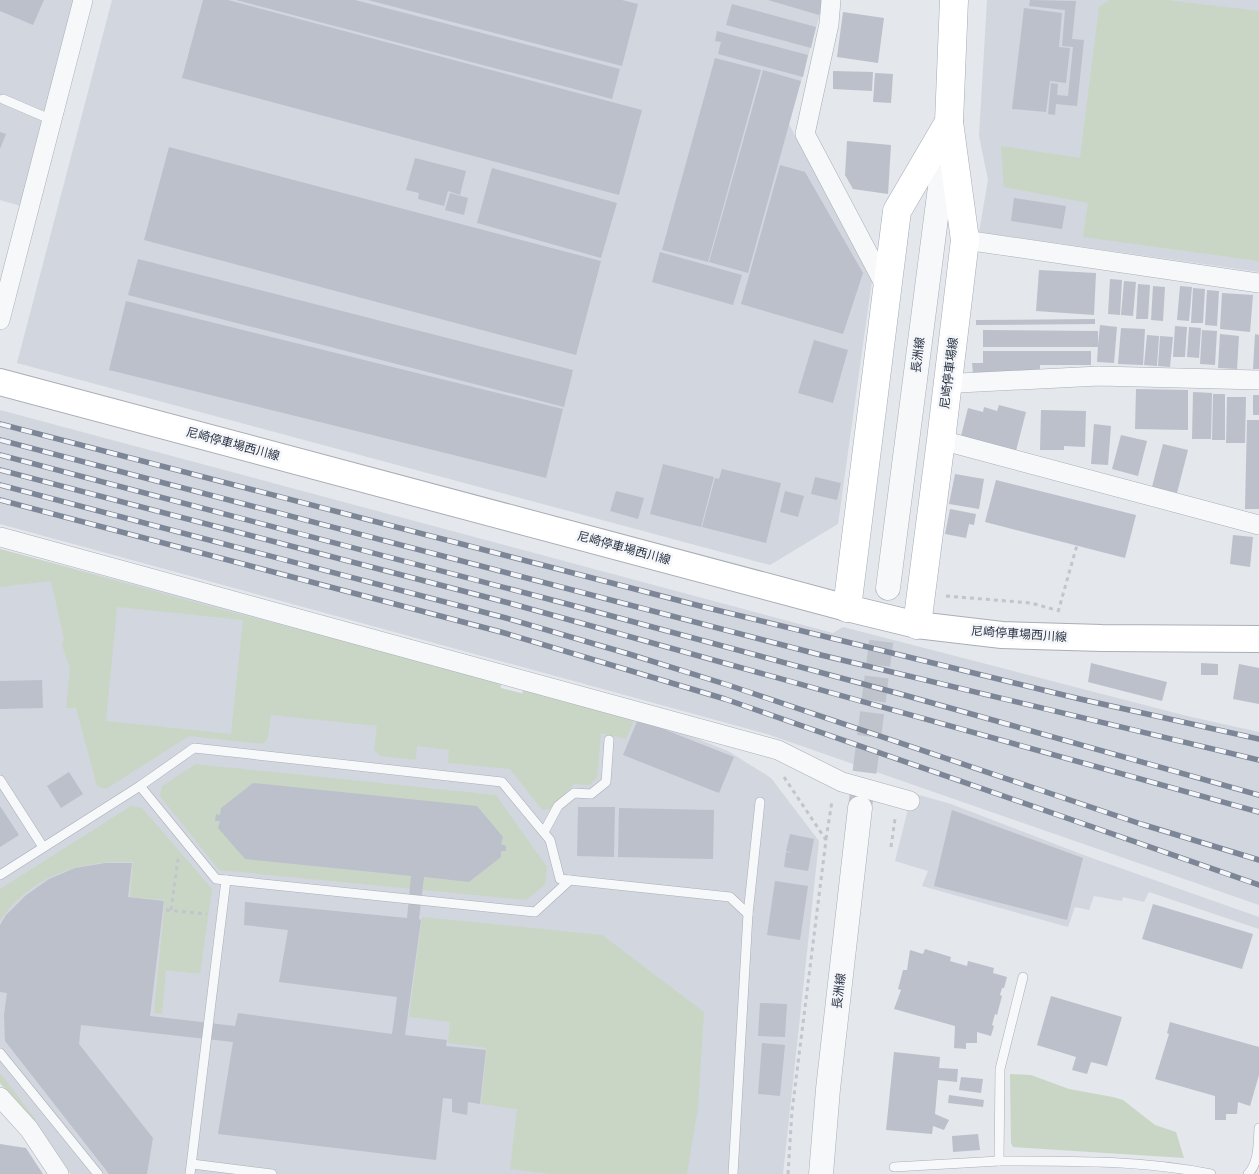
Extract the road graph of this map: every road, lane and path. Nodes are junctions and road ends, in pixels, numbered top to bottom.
1 (84, 0) edge
2 (830, 0) edge
3 (954, 0) edge
4 (3, 99) dead end
5 (52, 120) junction
6 (949, 122) junction
7 (965, 240) junction
8 (1259, 283) edge
9 (887, 289) junction
10 (0, 320) edge
11 (1259, 380) edge
12 (948, 381) junction
13 (0, 382) edge
14 (942, 440) junction
15 (1259, 525) edge
16 (0, 537) edge
17 (1077, 545) dead end
18 (888, 588) tunnel mouth
19 (945, 596) dead end
20 (847, 608) junction
21 (1058, 610) junction
22 (1058, 617) dead end
23 (918, 625) junction
24 (1259, 639) edge
25 (609, 740) dead end
26 (781, 773) dead end
27 (0, 780) edge
28 (140, 786) junction
29 (760, 802) dead end
30 (903, 807) joint
31 (860, 808) tunnel mouth
32 (829, 815) dead end
33 (544, 832) junction
34 (826, 840) junction
35 (43, 847) junction
36 (891, 847) dead end
37 (178, 852) dead end
38 (0, 875) edge
39 (226, 880) junction
40 (570, 880) junction
41 (166, 910) dead end
42 (171, 910) junction
43 (748, 914) junction
44 (210, 915) dead end
45 (1022, 977) dead end
46 (0, 1053) edge
47 (0, 1097) edge
48 (1259, 1128) edge
49 (998, 1161) junction
50 (192, 1164) junction
51 (894, 1167) dead end
52 (1152, 1169) edge
53 (59, 1174) edge
54 (98, 1174) edge
55 (190, 1174) edge
56 (272, 1174) edge
57 (733, 1174) edge
58 (788, 1174) edge
59 (821, 1174) edge
60 (1211, 1174) edge
61 (1248, 1174) edge

1 - 5 street
2 - 9 street
3 - 6 main road, 尼崎停車場線
4 - 5 lane
5 - 10 street
6 - 7 main road, 尼崎停車場線
6 - 9 main road, 尼崎停車場線
6 - 18 street, 長洲線
7 - 8 street
7 - 12 main road, 尼崎停車場線
9 - 20 main road, 尼崎停車場線
11 - 12 street
12 - 14 main road, 尼崎停車場線
13 - 20 main road, 尼崎停車場西川線
14 - 15 street
14 - 23 main road, 尼崎停車場線
16 - 30 street
17 - 21 path
19 - 21 path
20 - 23 main road, 尼崎停車場西川線
21 - 22 path
23 - 24 main road, 尼崎停車場西川線
25 - 33 lane
26 - 34 path
27 - 35 lane
28 - 33 lane
28 - 35 lane
28 - 39 lane
29 - 43 lane
30 - 36 path
31 - 59 street, 長洲線
32 - 34 path
33 - 40 lane
34 - 58 path
35 - 38 lane
37 - 42 path
39 - 40 lane
39 - 50 lane
40 - 43 lane
41 - 42 path
42 - 44 path
43 - 57 lane
45 - 49 lane
46 - 54 lane
47 - 53 street
48 - 61 lane
49 - 51 lane
49 - 52 lane
50 - 55 lane
50 - 56 lane
52 - 60 lane

